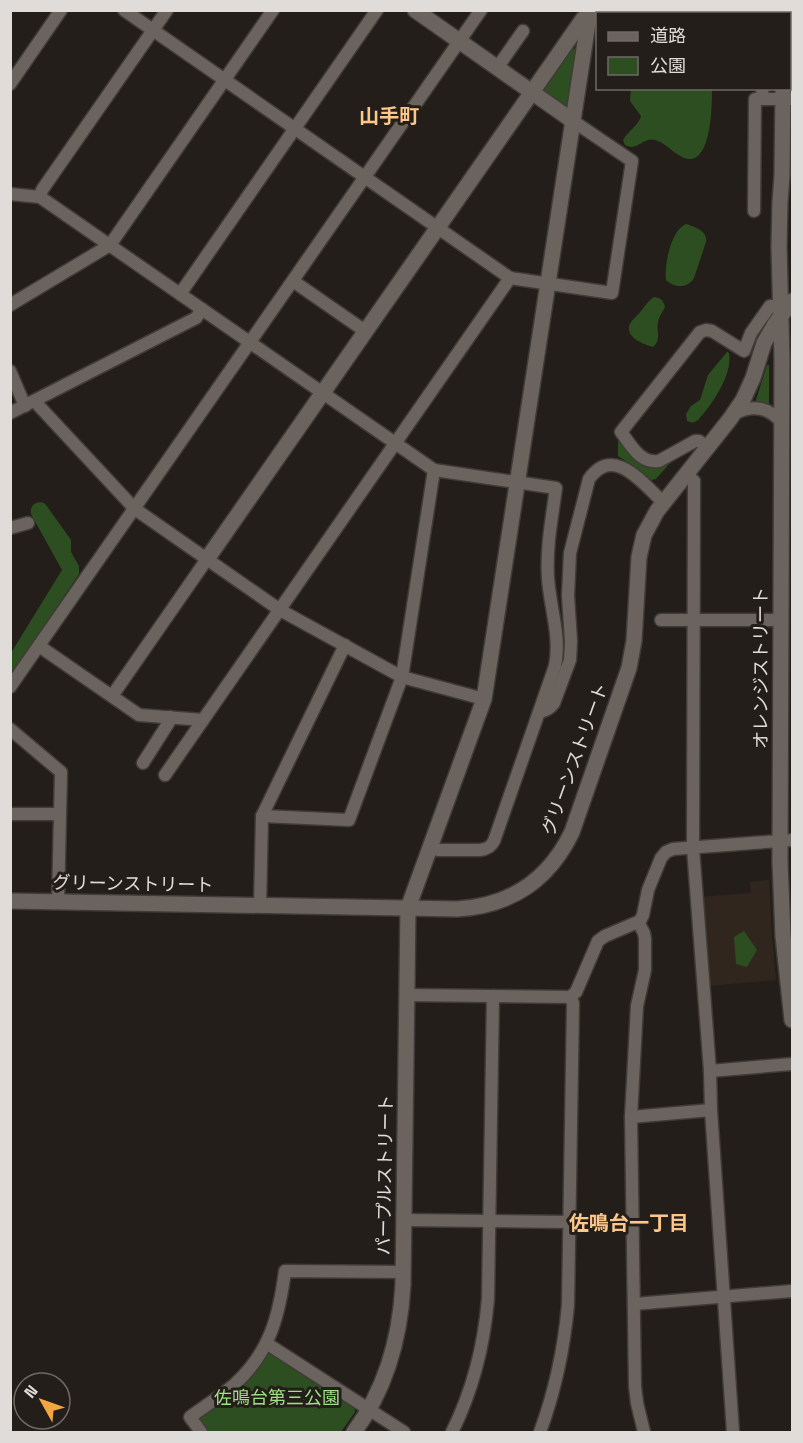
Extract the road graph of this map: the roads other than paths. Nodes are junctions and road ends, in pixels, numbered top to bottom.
1 (61, 10) edge
2 (124, 10) edge
3 (167, 10) edge
4 (273, 10) edge
5 (377, 10) edge
6 (415, 10) edge
7 (481, 10) edge
8 (590, 15) edge
9 (153, 30) junction
10 (523, 31) dead end
11 (459, 42) junction
12 (497, 68) junction
13 (225, 80) junction
14 (10, 84) edge
15 (532, 92) junction
16 (762, 94) edge
17 (786, 96) edge
18 (573, 121) junction
19 (295, 129) junction
20 (365, 178) junction
21 (10, 194) edge
22 (40, 197) junction
23 (754, 211) dead end
24 (437, 228) junction
25 (110, 245) junction
26 (510, 278) junction
27 (293, 281) junction
28 (549, 284) junction
29 (180, 294) junction
30 (10, 305) edge
31 (785, 307) edge
32 (202, 309) junction
33 (365, 331) junction
34 (250, 343) junction
35 (10, 371) edge
36 (322, 393) junction
37 (31, 403) junction
38 (10, 413) edge
39 (734, 414) junction
40 (782, 423) junction
41 (395, 444) junction
42 (707, 447) junction
43 (434, 470) junction
44 (686, 474) junction
45 (518, 483) junction
46 (663, 502) junction
47 (135, 509) junction
48 (28, 523) dead end
49 (10, 528) edge
50 (207, 559) junction
51 (280, 610) junction
52 (661, 620) dead end
53 (694, 620) junction
54 (781, 620) junction
55 (39, 645) junction
56 (345, 645) junction
57 (402, 677) junction
58 (10, 687) edge
59 (112, 696) junction
60 (484, 699) junction
61 (539, 712) junction
62 (170, 717) junction
63 (203, 720) junction
64 (10, 729) edge
65 (143, 763) dead end
66 (165, 775) dead end
67 (10, 814) edge
68 (60, 814) junction
69 (262, 816) junction
70 (786, 840) edge
71 (430, 847) junction
72 (693, 848) junction
73 (10, 902) edge
74 (58, 902) junction
75 (260, 906) junction
76 (408, 908) junction
77 (638, 922) junction
78 (407, 995) junction
79 (493, 996) junction
80 (570, 997) junction
81 (792, 1020) edge
82 (792, 1064) edge
83 (710, 1071) junction
84 (711, 1110) junction
85 (631, 1117) junction
86 (404, 1220) junction
87 (490, 1221) junction
88 (570, 1222) junction
89 (403, 1272) junction
90 (792, 1291) edge
91 (724, 1297) junction
92 (634, 1304) junction
93 (266, 1343) junction
94 (369, 1410) junction
95 (201, 1432) edge
96 (354, 1432) edge
97 (404, 1432) edge
98 (452, 1432) edge
99 (540, 1432) edge
100 (644, 1432) edge
101 (733, 1432) edge

1 - 14 street
2 - 9 street
3 - 9 street
4 - 13 street
5 - 19 street
6 - 11 street
7 - 11 street
8 - 15 street
8 - 18 street, パープルストリート
9 - 13 street
9 - 22 street
10 - 12 street
11 - 12 street
11 - 20 street
12 - 15 street
13 - 19 street
13 - 25 street
15 - 18 street
15 - 24 street
16 - 17 street
16 - 23 street
17 - 31 street, オレンジストリート
18 - 28 street, パープルストリート
18 - 28 street
19 - 20 street
19 - 29 street
20 - 24 street
20 - 27 street
21 - 22 street
22 - 25 street
24 - 26 street
24 - 33 street
25 - 29 street
25 - 30 street
26 - 28 street
26 - 41 street
27 - 33 street
27 - 34 street
28 - 45 street, パープルストリート
29 - 32 street
31 - 39 street, グリーンストリート
31 - 40 street, オレンジストリート
31 - 42 street
32 - 34 street
32 - 37 street
33 - 36 street
34 - 36 street
34 - 47 street
35 - 37 street
36 - 41 street
36 - 50 street
37 - 38 street
37 - 47 street
39 - 40 street
39 - 42 street, グリーンストリート
40 - 54 street, オレンジストリート
41 - 43 street
41 - 51 street
42 - 44 street, グリーンストリート
43 - 45 street
43 - 57 street
44 - 46 street, グリーンストリート
44 - 53 street
45 - 60 street, パープルストリート
45 - 61 street
46 - 61 street
46 - 76 street, グリーンストリート
47 - 50 street
47 - 55 street
48 - 49 street
50 - 51 street
50 - 59 street
51 - 56 street
51 - 63 street
52 - 53 street
53 - 54 street
53 - 72 street
54 - 70 street, オレンジストリート
55 - 58 street
55 - 59 street
56 - 57 street
56 - 69 street
57 - 60 street
57 - 69 street
59 - 62 street
60 - 71 street, パープルストリート
61 - 71 street
62 - 63 street
62 - 65 street
63 - 66 street
64 - 68 street
67 - 68 street
68 - 74 street
69 - 75 street
70 - 72 street
70 - 81 street, オレンジストリート
71 - 76 street, パープルストリート
72 - 77 street
72 - 83 street
73 - 74 street, グリーンストリート
74 - 75 street, グリーンストリート
75 - 76 street, グリーンストリート
76 - 78 street, パープルストリート
77 - 80 street
77 - 85 street
78 - 79 street
78 - 86 street, パープルストリート
79 - 80 street
79 - 87 street
80 - 88 street
82 - 83 street
83 - 84 street
84 - 85 street
84 - 91 street
85 - 92 street
86 - 87 street
86 - 89 street, パープルストリート
87 - 88 street
87 - 98 street
88 - 99 street
89 - 93 street
89 - 94 street, パープルストリート
90 - 91 street
91 - 92 street
91 - 101 street
92 - 100 street
93 - 94 street
93 - 95 street
94 - 96 street, パープルストリート
94 - 97 street

